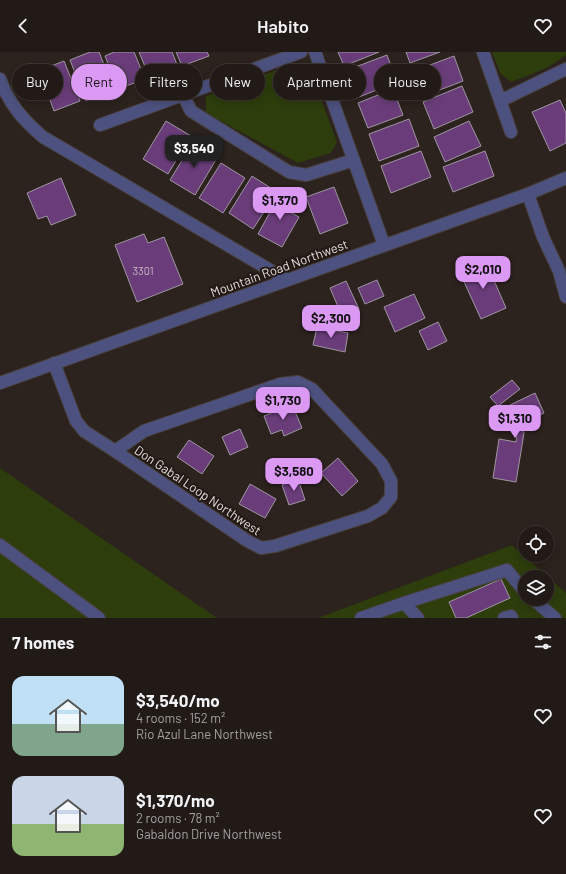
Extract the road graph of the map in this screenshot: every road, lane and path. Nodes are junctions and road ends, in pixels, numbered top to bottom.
1 (302, 52) edge
2 (315, 52) edge
3 (482, 52) edge
4 (566, 69) edge
5 (0, 79) edge
6 (202, 88) edge
7 (169, 100) edge
8 (185, 100) edge
9 (500, 101) junction
10 (100, 125) dead end
11 (511, 132) dead end
12 (354, 160) junction
13 (566, 178) edge
14 (528, 194) junction
15 (384, 245) junction
16 (287, 280) junction
17 (566, 297) edge
18 (54, 363) junction
19 (0, 383) edge
20 (116, 451) junction
21 (0, 545) edge
22 (518, 583) edge
23 (404, 603) junction
24 (540, 606) edge
25 (551, 617) edge
26 (99, 618) edge
27 (361, 618) edge
28 (418, 618) edge
29 (504, 618) edge
30 (512, 618) edge

1 - 6 street
2 - 12 street
3 - 9 street
4 - 9 street
5 - 16 street
7 - 10 street
8 - 12 street
9 - 11 street
12 - 15 street
13 - 14 street, Mountain Road Northwest
14 - 15 street, Mountain Road Northwest
14 - 17 street
15 - 16 street, Mountain Road Northwest
16 - 18 street, Mountain Road Northwest
18 - 19 street, Mountain Road Northwest
18 - 20 street, Don Gabal Loop Northwest
20 - 20 street, Don Gabal Loop Northwest
21 - 26 street
22 - 23 street
23 - 27 street
23 - 28 street
24 - 25 street
29 - 30 street

